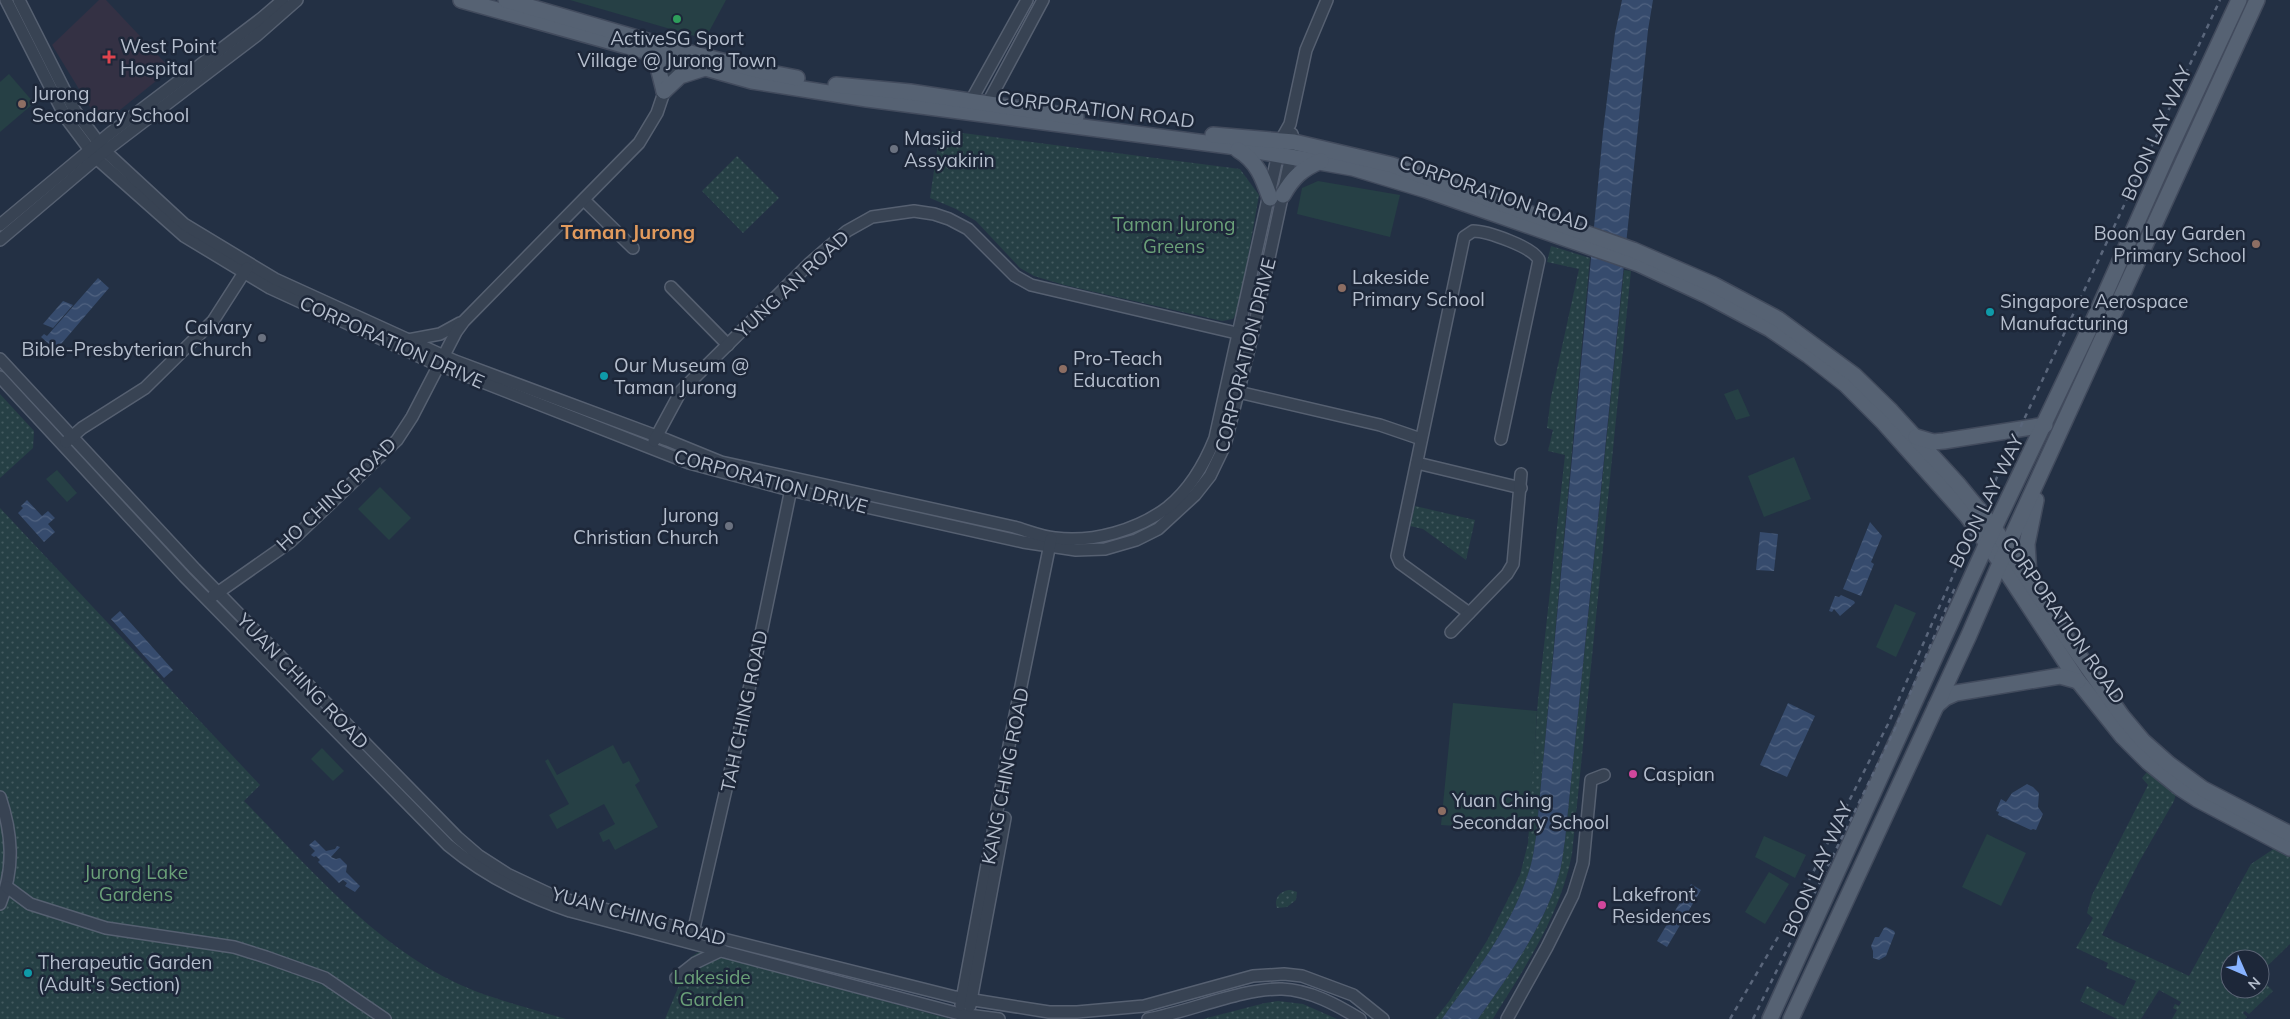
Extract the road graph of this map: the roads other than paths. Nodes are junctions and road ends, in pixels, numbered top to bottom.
1 (6, 0) edge
2 (19, 0) edge
3 (283, 0) edge
4 (297, 0) edge
5 (461, 0) edge
6 (506, 0) edge
7 (1027, 0) edge
8 (1043, 0) edge
9 (1328, 0) edge
10 (2239, 0) edge
11 (2257, 0) edge
12 (647, 53) junction
13 (677, 55) junction
14 (705, 68) junction
15 (664, 91) junction
16 (968, 106) junction
17 (985, 108) junction
18 (1229, 146) junction
19 (1286, 148) junction
20 (97, 151) junction
21 (1321, 161) junction
22 (1448, 191) junction
23 (1276, 197) junction
24 (584, 200) junction
25 (1512, 219) junction
26 (0, 225) edge
27 (0, 240) edge
28 (1506, 240) junction
29 (1592, 242) junction
30 (633, 248) dead end
31 (1632, 256) junction
32 (246, 269) junction
33 (671, 286) dead end
34 (464, 321) junction
35 (1239, 334) junction
36 (1252, 337) junction
37 (408, 340) junction
38 (728, 345) junction
39 (0, 359) edge
40 (442, 361) junction
41 (0, 377) edge
42 (1238, 392) junction
43 (2045, 425) junction
44 (656, 436) junction
45 (1914, 436) junction
46 (1421, 439) junction
47 (1501, 439) dead end
48 (67, 440) junction
49 (651, 447) junction
50 (1417, 463) junction
51 (1522, 474) dead end
52 (2038, 483) junction
53 (790, 484) junction
54 (1521, 488) junction
55 (1966, 516) junction
56 (1994, 528) junction
57 (1053, 543) junction
58 (1987, 543) junction
59 (2007, 547) junction
60 (2000, 562) junction
61 (1974, 572) junction
62 (2030, 580) junction
63 (217, 593) junction
64 (207, 600) junction
65 (1469, 613) junction
66 (1451, 632) dead end
67 (2078, 681) junction
68 (303, 689) junction
69 (1936, 706) junction
70 (1604, 775) dead end
71 (2192, 789) junction
72 (0, 796) edge
73 (2290, 843) edge
74 (7, 887) junction
75 (0, 904) edge
76 (689, 935) junction
77 (722, 950) junction
78 (676, 978) dead end
79 (966, 999) junction
80 (964, 1015) junction
81 (1056, 1015) edge
82 (386, 1019) edge
83 (999, 1019) edge
84 (1148, 1019) edge
85 (1360, 1019) edge
86 (1383, 1019) edge
87 (1507, 1019) edge
88 (1770, 1019) edge
89 (1791, 1019) edge

1 - 20 street, CORPORATION DRIVE
2 - 20 street, CORPORATION DRIVE
3 - 20 street
4 - 20 street
5 - 12 main road, CORPORATION ROAD
6 - 13 main road, CORPORATION ROAD
7 - 16 street
8 - 17 street
9 - 19 street
10 - 43 main road, BOON LAY WAY
11 - 52 main road, BOON LAY WAY
12 - 13 main road, CORPORATION ROAD
12 - 15 main road
13 - 14 main road, CORPORATION ROAD
13 - 15 street
13 - 16 main road, CORPORATION ROAD
14 - 15 main road
14 - 16 main road, CORPORATION ROAD
15 - 24 street
16 - 17 main road, CORPORATION ROAD
17 - 18 main road, CORPORATION ROAD
17 - 19 main road, CORPORATION ROAD
18 - 19 main road, CORPORATION ROAD
18 - 23 main road
19 - 21 main road, CORPORATION ROAD
19 - 22 main road, CORPORATION ROAD
19 - 23 street, CORPORATION DRIVE
20 - 26 street
20 - 27 street
20 - 32 street, CORPORATION DRIVE
21 - 22 main road, CORPORATION ROAD
21 - 23 main road
22 - 25 main road, CORPORATION ROAD
22 - 29 main road, CORPORATION ROAD
23 - 35 street, CORPORATION DRIVE
23 - 36 street, CORPORATION DRIVE
24 - 30 street
24 - 34 street
25 - 28 street
25 - 29 main road, CORPORATION ROAD
28 - 46 street
28 - 47 street
29 - 31 main road, CORPORATION ROAD
31 - 45 main road, CORPORATION ROAD
31 - 55 main road, CORPORATION ROAD
32 - 37 street, CORPORATION DRIVE
32 - 40 street, CORPORATION DRIVE
32 - 48 street
33 - 38 street
34 - 37 street
34 - 40 street, HO CHING ROAD
35 - 36 street, YUNG AN ROAD
35 - 38 street, YUNG AN ROAD
35 - 57 street, CORPORATION DRIVE
36 - 42 street, CORPORATION DRIVE
37 - 40 street, CORPORATION DRIVE
38 - 44 street, YUNG AN ROAD
39 - 48 street, YUAN CHING ROAD
40 - 44 street, CORPORATION DRIVE
40 - 49 street, CORPORATION DRIVE
40 - 63 street, HO CHING ROAD
41 - 48 street, YUAN CHING ROAD
42 - 46 street
42 - 57 street, CORPORATION DRIVE
43 - 45 main road
43 - 56 main road, BOON LAY WAY
44 - 49 street, YUNG AN ROAD
44 - 53 street, CORPORATION DRIVE
45 - 56 main road, CORPORATION ROAD
46 - 50 street
48 - 63 street, YUAN CHING ROAD
48 - 64 street, YUAN CHING ROAD
49 - 53 street, CORPORATION DRIVE
50 - 54 street
50 - 65 street
51 - 54 street
52 - 59 main road, BOON LAY WAY
52 - 62 main road
53 - 57 street, CORPORATION DRIVE
53 - 76 street, TAH CHING ROAD
54 - 65 street
55 - 58 main road, CORPORATION ROAD
55 - 61 main road
56 - 58 main road, BOON LAY WAY
56 - 59 main road, CORPORATION ROAD
57 - 79 street, KANG CHING ROAD
58 - 60 main road, CORPORATION ROAD
58 - 61 main road, BOON LAY WAY
59 - 60 main road, BOON LAY WAY
59 - 62 main road, CORPORATION ROAD
60 - 67 main road, CORPORATION ROAD
60 - 69 main road, BOON LAY WAY
61 - 88 main road, BOON LAY WAY
62 - 71 main road, CORPORATION ROAD
63 - 64 street, HO CHING ROAD
63 - 68 street, YUAN CHING ROAD
64 - 68 street, YUAN CHING ROAD
65 - 66 street
67 - 69 main road
67 - 71 main road, CORPORATION ROAD
68 - 76 street, YUAN CHING ROAD
69 - 89 main road, BOON LAY WAY
70 - 87 street
71 - 73 main road, CORPORATION ROAD
72 - 74 street
74 - 75 street
74 - 82 street
76 - 77 street, YUAN CHING ROAD
76 - 79 street, YUAN CHING ROAD
77 - 78 street
77 - 80 street, YUAN CHING ROAD
79 - 80 street, KANG CHING ROAD
79 - 81 street, YUAN CHING ROAD
80 - 83 street, YUAN CHING ROAD
81 - 86 street, YUAN CHING ROAD
84 - 85 street

